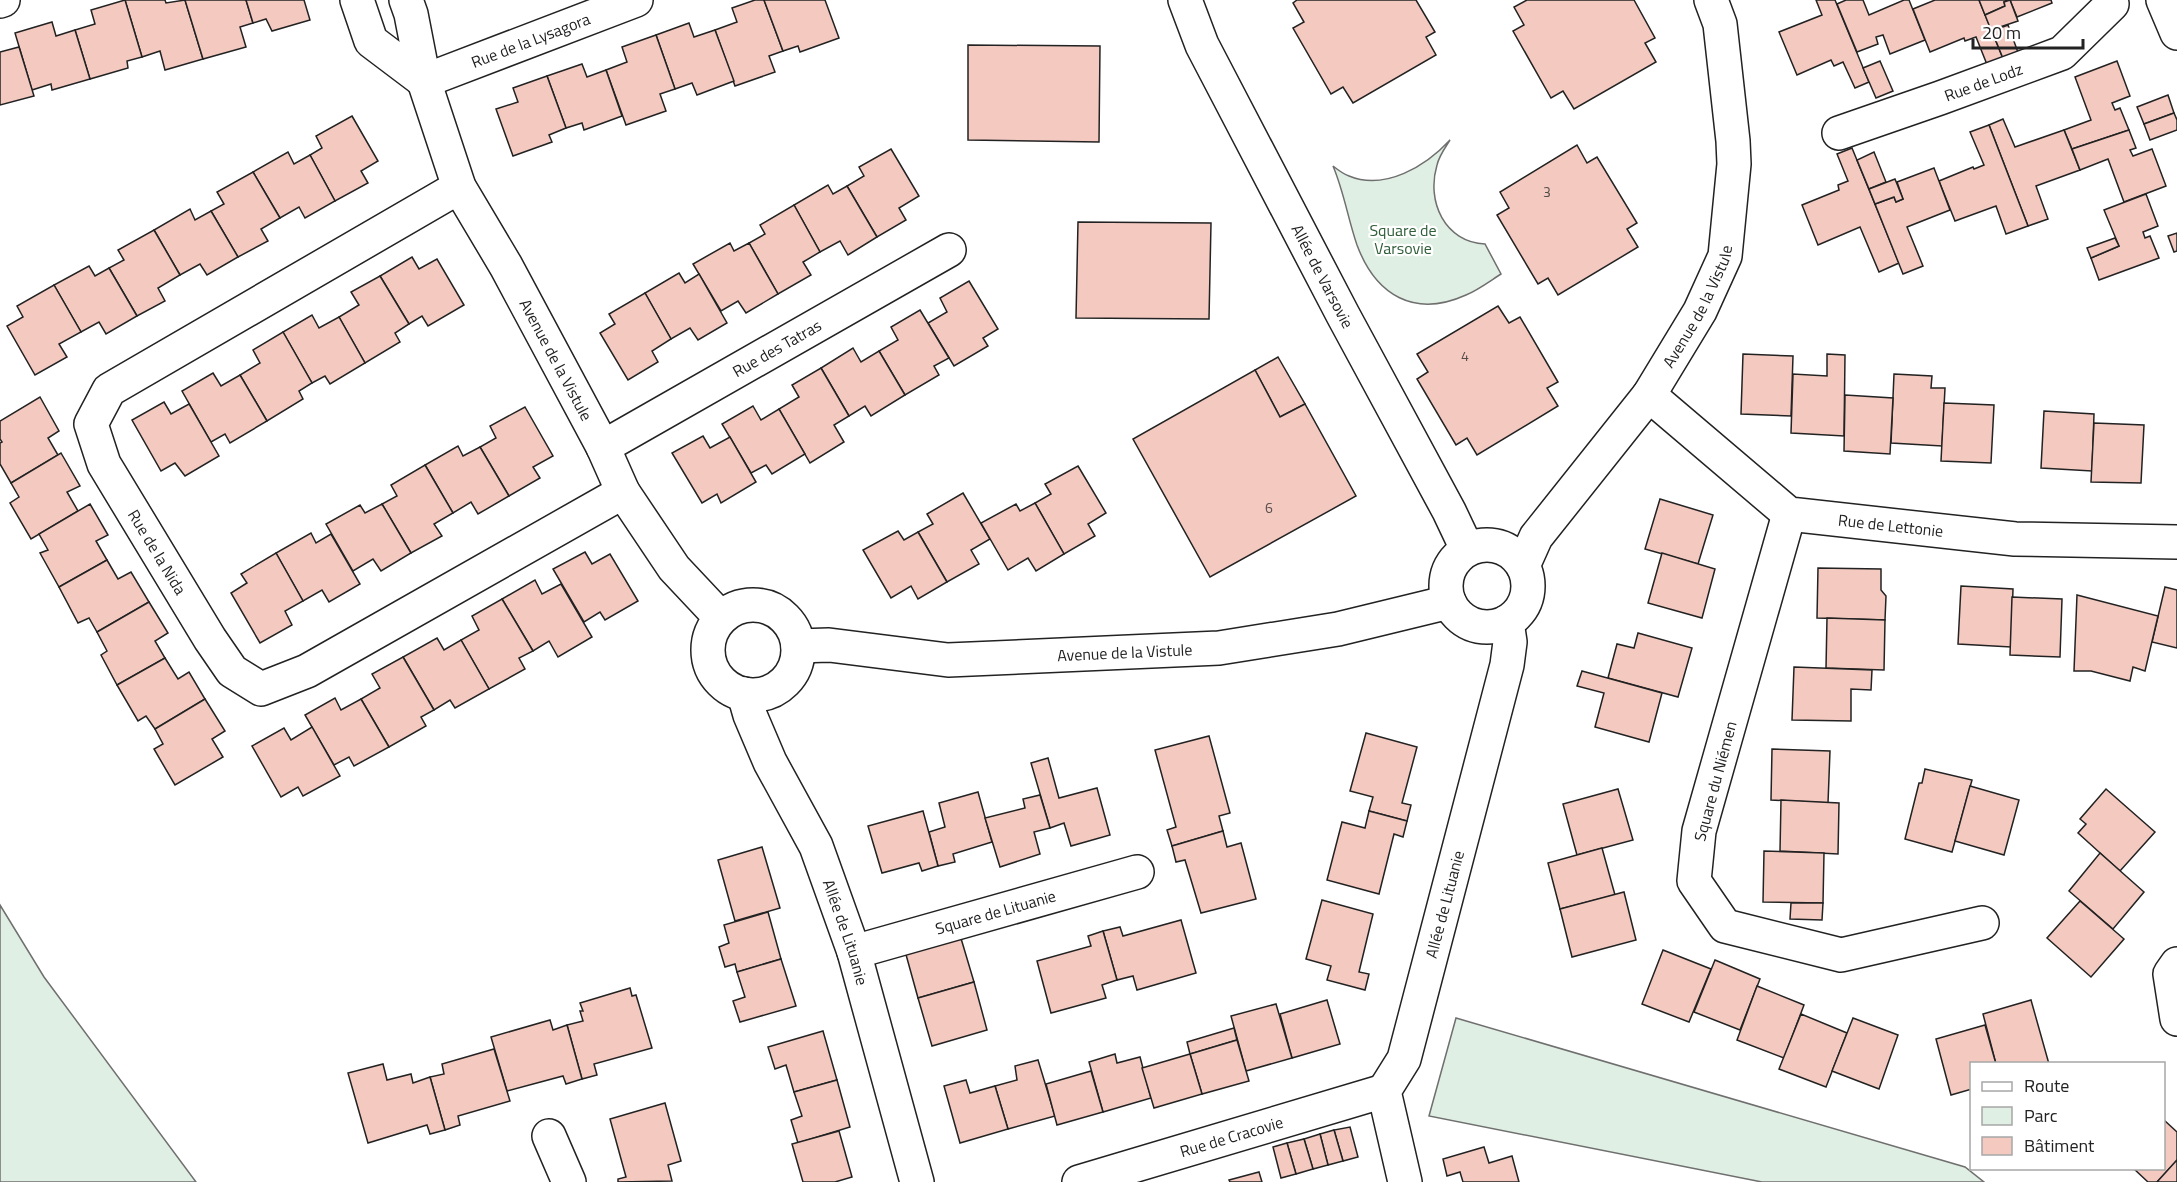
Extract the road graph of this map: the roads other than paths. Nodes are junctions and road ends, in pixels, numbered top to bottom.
1 (357, 0) edge
2 (406, 0) edge
3 (636, 0) edge
4 (1185, 0) edge
5 (1710, 0) edge
6 (2163, 0) edge
7 (2113, 1) edge
8 (2177, 33) edge
9 (424, 81) junction
10 (1839, 133) dead end
11 (459, 187) junction
12 (949, 250) dead end
13 (1649, 396) junction
14 (603, 447) junction
15 (623, 492) junction
16 (1789, 514) junction
17 (2177, 542) edge
18 (1467, 549) junction
19 (1523, 566) junction
20 (1449, 602) junction
21 (721, 618) junction
22 (1507, 622) junction
23 (798, 646) junction
24 (744, 694) junction
25 (1137, 872) dead end
26 (1982, 923) dead end
27 (854, 952) junction
28 (2177, 964) edge
29 (2177, 1019) edge
30 (1384, 1091) junction
31 (549, 1136) dead end
32 (569, 1182) edge
33 (917, 1182) edge
34 (1079, 1182) edge
35 (1406, 1182) edge

1 - 9 street
2 - 9 street, Avenue de la Vistule
3 - 9 street, Rue de la Lysagora
4 - 18 street, Allée de Varsovie
5 - 13 street, Avenue de la Vistule
6 - 8 street
7 - 10 street, Rue de Lodz
9 - 11 street, Avenue de la Vistule
11 - 14 street, Avenue de la Vistule
11 - 15 street, Rue de la Nida
12 - 14 street, Rue des Tatras
13 - 16 street
13 - 19 street, Avenue de la Vistule
14 - 15 street, Avenue de la Vistule
15 - 21 street, Avenue de la Vistule
16 - 17 street, Rue de Lettonie
16 - 26 street, Square du Niémen
18 - 19 street
18 - 20 street
19 - 22 street
20 - 22 street
20 - 23 street, Avenue de la Vistule
21 - 23 street
21 - 24 street
22 - 30 street, Allée de Lituanie
23 - 24 street
24 - 27 street, Allée de Lituanie
25 - 27 street, Square de Lituanie
27 - 33 street, Allée de Lituanie
28 - 29 street
30 - 34 street, Rue de Cracovie
30 - 35 street
31 - 32 street

